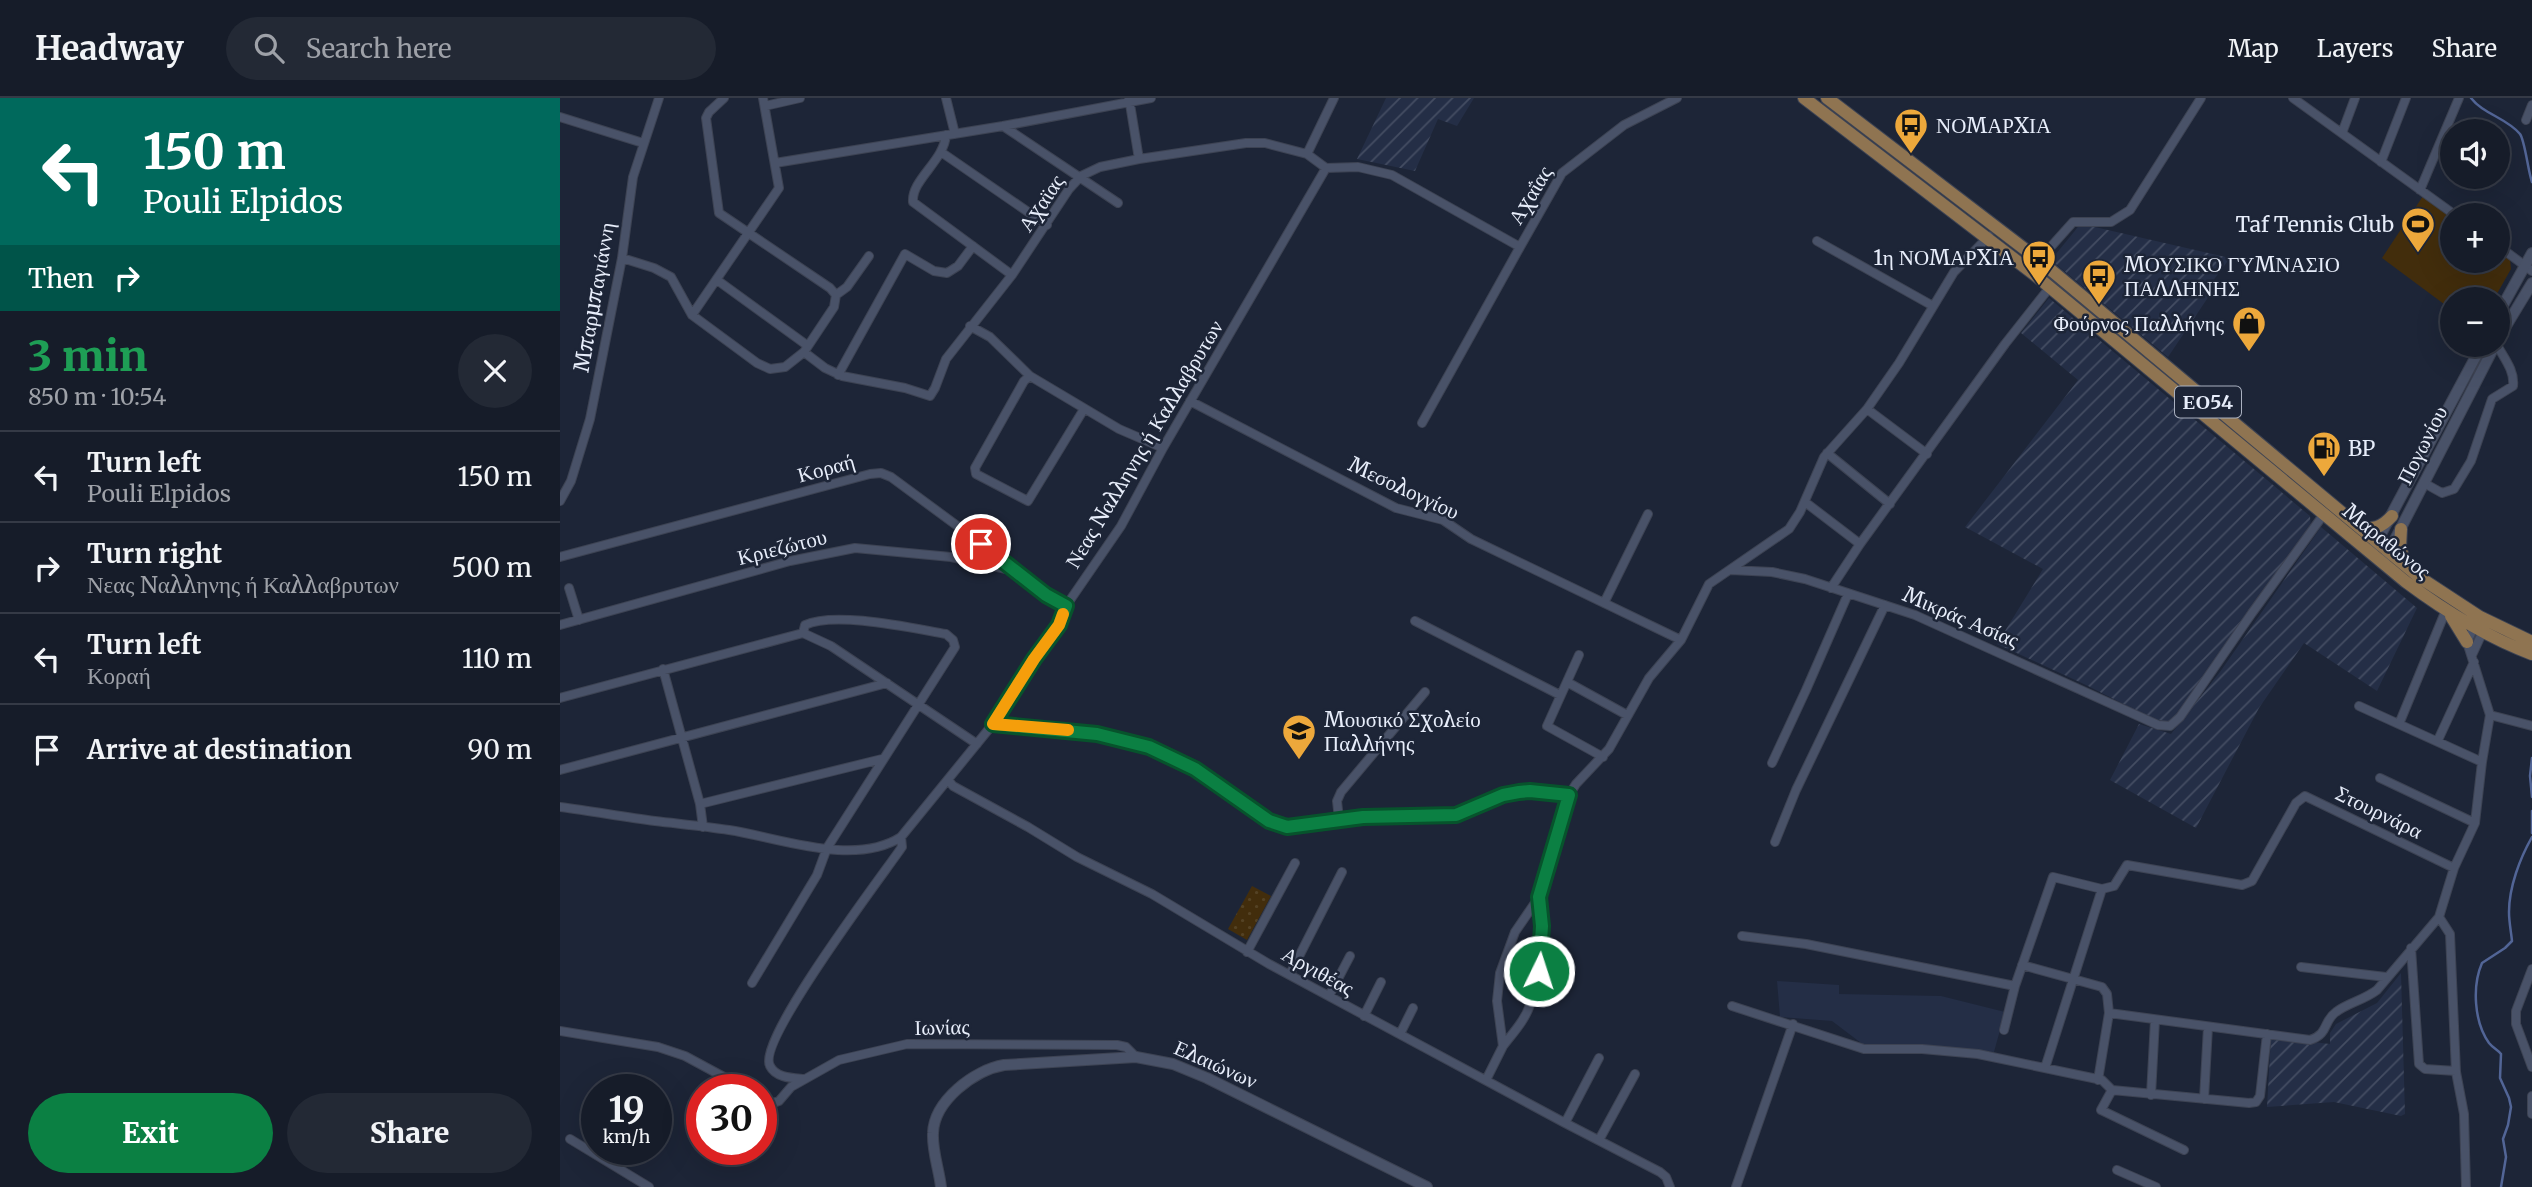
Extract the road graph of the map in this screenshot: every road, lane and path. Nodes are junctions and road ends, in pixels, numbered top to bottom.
1 (659, 98) edge
2 (724, 98) edge
3 (800, 98) edge
4 (946, 98) edge
5 (1151, 98) edge
6 (1334, 98) edge
7 (1677, 98) edge
8 (1804, 98) edge
9 (1827, 98) edge
10 (2201, 98) edge
11 (2293, 98) edge
12 (2355, 98) edge
13 (2406, 98) edge
14 (2459, 98) edge
15 (1129, 100) edge
16 (2531, 101) edge
17 (764, 102) edge
18 (560, 117) edge
19 (2526, 120) dead end
20 (1003, 126) junction
21 (2342, 133) junction
22 (950, 135) junction
23 (643, 143) junction
24 (941, 152) junction
25 (1307, 154) junction
26 (1139, 159) junction
27 (2381, 162) junction
28 (775, 163) junction
29 (1329, 167) junction
30 (1079, 178) junction
31 (2420, 190) junction
32 (1118, 203) dead end
33 (2440, 204) edge
34 (1047, 225) junction
35 (1992, 232) junction
36 (749, 234) junction
37 (1817, 241) dead end
38 (972, 246) junction
39 (1520, 247) junction
40 (2532, 253) edge
41 (2510, 255) edge
42 (869, 256) dead end
43 (622, 258) junction
44 (2039, 260) junction
45 (2528, 268) edge
46 (1012, 275) junction
47 (718, 280) junction
48 (2532, 283) edge
49 (2050, 287) junction
50 (836, 295) junction
51 (2510, 296) edge
52 (1933, 306) junction
53 (692, 315) junction
54 (2510, 320) edge
55 (970, 326) junction
56 (806, 349) junction
57 (2476, 357) edge
58 (2489, 357) edge
59 (2504, 357) edge
60 (838, 374) junction
61 (1030, 376) junction
62 (1190, 401) junction
63 (1867, 408) junction
64 (1084, 409) junction
65 (1422, 423) dead end
66 (1163, 448) junction
67 (1827, 453) junction
68 (1927, 454) junction
69 (2424, 483) junction
70 (560, 501) edge
71 (1805, 502) junction
72 (1890, 504) junction
73 (1648, 514) dead end
74 (2324, 514) junction
75 (2392, 516) junction
76 (2359, 526) junction
77 (2401, 529) junction
78 (1860, 544) junction
79 (2375, 547) junction
80 (560, 557) edge
81 (2386, 557) junction
82 (1731, 570) junction
83 (1016, 571) junction
84 (2413, 572) junction
85 (569, 588) dead end
86 (1831, 588) junction
87 (1847, 594) junction
88 (1604, 603) junction
89 (1885, 605) junction
90 (1066, 606) junction
91 (2446, 610) junction
92 (579, 620) junction
93 (1415, 621) dead end
94 (2481, 624) junction
95 (560, 625) edge
96 (803, 633) junction
97 (1681, 640) junction
98 (2468, 642) junction
99 (2532, 642) edge
100 (2532, 654) edge
101 (1579, 655) dead end
102 (2473, 659) junction
103 (663, 669) junction
104 (1567, 682) junction
105 (887, 683) junction
106 (1425, 692) dead end
107 (1560, 695) junction
108 (560, 698) edge
109 (918, 704) junction
110 (2359, 706) dead end
111 (1628, 715) junction
112 (2490, 715) junction
113 (993, 724) junction
114 (2399, 724) junction
115 (2531, 726) edge
116 (681, 737) junction
117 (2438, 740) junction
118 (977, 744) junction
119 (1603, 757) junction
120 (882, 759) junction
121 (2482, 762) junction
122 (1772, 763) dead end
123 (560, 770) edge
124 (2380, 778) dead end
125 (949, 781) junction
126 (1569, 795) junction
127 (700, 804) junction
128 (560, 807) edge
129 (1339, 819) junction
130 (2475, 823) junction
131 (703, 827) junction
132 (901, 838) junction
133 (1774, 842) dead end
134 (827, 848) junction
135 (1295, 863) dead end
136 (2454, 868) junction
137 (1342, 872) dead end
138 (2102, 889) junction
139 (1539, 897) junction
140 (2439, 917) junction
141 (1742, 936) dead end
142 (2411, 948) junction
143 (1247, 952) junction
144 (1350, 956) dead end
145 (2022, 965) junction
146 (2301, 967) dead end
147 (2532, 969) edge
148 (1290, 974) junction
149 (2386, 977) junction
150 (2071, 979) junction
151 (1381, 982) dead end
152 (752, 983) dead end
153 (2015, 986) junction
154 (2529, 986) edge
155 (1329, 996) junction
156 (1732, 1006) dead end
157 (1413, 1009) dead end
158 (2109, 1013) junction
159 (1364, 1016) junction
160 (2155, 1020) junction
161 (1793, 1024) junction
162 (2208, 1027) junction
163 (2004, 1030) dead end
164 (560, 1031) edge
165 (1400, 1034) junction
166 (2267, 1034) junction
167 (2520, 1034) junction
168 (2532, 1038) edge
169 (1503, 1046) junction
170 (1136, 1057) junction
171 (1599, 1058) dead end
172 (2532, 1067) edge
173 (2045, 1068) junction
174 (2456, 1071) junction
175 (721, 1074) edge
176 (1635, 1074) dead end
177 (804, 1079) junction
178 (1486, 1080) junction
179 (2098, 1080) junction
180 (2112, 1090) junction
181 (2151, 1095) junction
182 (2532, 1096) edge
183 (2204, 1099) junction
184 (777, 1102) edge
185 (2532, 1114) edge
186 (1565, 1123) junction
187 (570, 1139) dead end
188 (1599, 1140) junction
189 (2184, 1150) dead end
190 (2117, 1170) dead end
191 (649, 1187) edge
192 (941, 1187) edge
193 (1427, 1187) edge
194 (1670, 1187) edge
195 (1736, 1187) edge
196 (2156, 1187) edge
197 (2466, 1187) edge

1 - 23 street, Μπαρμπαγιάννη
2 - 36 street
3 - 17 street
4 - 22 street
5 - 15 street
6 - 25 street
7 - 39 street, Αχαΐας
8 - 35 main road, Μαραθώνος / ΕΟ54
9 - 35 main road, Μαραθώνος / ΕΟ54
10 - 44 street
11 - 21 street
12 - 21 street
13 - 27 street
14 - 31 street
15 - 20 street
15 - 26 street
16 - 19 street
17 - 28 street
18 - 23 street
20 - 22 street
20 - 30 street
21 - 27 street
22 - 24 street
22 - 28 street
23 - 43 street, Μπαρμπαγιάννη
24 - 34 street
24 - 38 street
25 - 26 street, Αχαϊας
25 - 29 street, Αχαϊας
26 - 30 street, Αχαϊας
27 - 31 street
28 - 36 street
29 - 39 street, Αχαΐας
29 - 62 street, Νεας Nαλληνης ή Καλλαβρυτων
30 - 32 street
30 - 34 street, Αχαϊας
31 - 33 street
34 - 46 street, Αχαϊας
35 - 44 main road, Μαραθώνος / ΕΟ54
35 - 49 main road, Μαραθώνος / ΕΟ54
35 - 52 street
36 - 47 street
36 - 50 street
37 - 52 street
38 - 46 street
38 - 60 street
39 - 65 street
40 - 45 main road
41 - 45 street
42 - 50 street
43 - 53 street
43 - 70 street, Μπαρμπαγιάννη
44 - 76 main road, Μαραθώνος / ΕΟ54
45 - 51 main road
46 - 55 street, Αχαϊας
47 - 53 street
47 - 56 street
48 - 54 main road, Πογωνίου
49 - 68 street
49 - 74 main road, Μαραθώνος / ΕΟ54
50 - 56 street
52 - 63 street
53 - 56 street
55 - 60 street, Αχαϊας
55 - 61 street
56 - 60 street
57 - 75 main road, Πογωνίου
58 - 69 main road, Πογωνίου
59 - 69 street
61 - 64 street
61 - 64 street
62 - 66 street, Νεας Nαλληνης ή Καλλαβρυτων
62 - 88 street, Μεσολογγίου
63 - 67 street
63 - 68 street
64 - 66 street
66 - 90 street, Νεας Nαλληνης ή Καλλαβρυτων
67 - 71 street
67 - 72 street
68 - 72 street
69 - 77 main road, Πογωνίου
71 - 78 street
71 - 82 street
72 - 78 street
73 - 88 street
74 - 79 main road, Μαραθώνος / ΕΟ54
74 - 89 street, Μικράς Ασίας
75 - 76 main road
75 - 79 main road, Πογωνίου
76 - 79 main road, Μαραθώνος / ΕΟ54
77 - 81 main road, Πογωνίου
77 - 84 main road
78 - 86 street
79 - 81 main road, Μαραθώνος / ΕΟ54
80 - 83 street, Κοραή
81 - 84 main road, Μαραθώνος / ΕΟ54
81 - 91 main road, Μαραθώνος / ΕΟ54
82 - 86 street, Μικράς Ασίας
82 - 97 street
83 - 90 street, Κοραή
83 - 92 street, Κριεζώτου
84 - 94 main road, Μαραθώνος / ΕΟ54
85 - 92 street
86 - 87 street, Μικράς Ασίας
87 - 89 street, Μικράς Ασίας
87 - 122 street
88 - 97 street, Μεσολογγίου
89 - 133 street
90 - 113 street, Νεας Nαλληνης ή Καλλαβρυτων
91 - 94 main road, Μαραθώνος / ΕΟ54
91 - 98 main road
91 - 114 street
92 - 95 street, Κριεζώτου
93 - 107 street
94 - 98 street
94 - 99 main road, Μαραθώνος / ΕΟ54
94 - 100 main road, Μαραθώνος / ΕΟ54
94 - 102 street
96 - 103 street
96 - 105 street
96 - 109 street
97 - 111 street
98 - 102 street
101 - 104 street
102 - 112 street
102 - 117 street
103 - 108 street
103 - 116 street
104 - 107 street
104 - 111 street
105 - 109 street
105 - 116 street
106 - 129 street
107 - 119 street
109 - 118 street
109 - 120 street
110 - 114 street
111 - 119 street
112 - 115 street
112 - 121 street
113 - 118 street, Νεας Nαλληνης ή Καλλαβρυτων
113 - 129 street
114 - 117 street
116 - 123 street
116 - 127 street
117 - 121 street
118 - 125 street, Νεας Nαλληνης ή Καλλαβρυτων
119 - 126 street
120 - 127 street
120 - 134 street
121 - 130 street
124 - 130 street
125 - 132 street, Νεας Nαλληνης ή Καλλαβρυτων
125 - 143 street, Αργιθέας
126 - 129 street
126 - 139 street
127 - 131 street
128 - 131 street
130 - 136 street
131 - 134 street
132 - 134 street
132 - 177 street, Νεας Nαλληνης ή Καλλαβρυτων
134 - 152 street
135 - 143 street
136 - 138 street, Στουρνάρα
136 - 140 street
137 - 148 street
138 - 145 street
138 - 150 street
139 - 169 street
139 - 169 street
140 - 142 street
140 - 174 street
141 - 153 street
142 - 149 street
142 - 174 street
143 - 148 street, Αργιθέας
144 - 155 street
145 - 150 street
145 - 153 street
146 - 149 street
147 - 154 street
148 - 155 street, Αργιθέας
149 - 166 street
150 - 158 street
150 - 173 street
151 - 159 street
153 - 163 street
154 - 167 street
155 - 159 street, Αργιθέας
156 - 161 street
157 - 165 street
158 - 160 street
158 - 179 street
159 - 165 street, Αργιθέας
160 - 162 street
160 - 181 street
161 - 173 street
161 - 195 street
162 - 166 street
162 - 183 street
164 - 175 street
165 - 178 street, Αργιθέας
166 - 183 street
167 - 168 street
167 - 172 street
169 - 178 street
170 - 177 street, Ιωνίας
170 - 192 main road, Ελαιώνων
170 - 193 main road, Ελαιώνων
171 - 186 street
173 - 179 street
174 - 197 street
176 - 188 street
177 - 184 street, Ιωνίας
178 - 186 street, Αργιθέας
179 - 180 street
180 - 181 street
180 - 189 street
181 - 183 street
182 - 185 street
186 - 188 street, Αργιθέας
187 - 191 street
188 - 194 street, Αργιθέας
190 - 196 street

